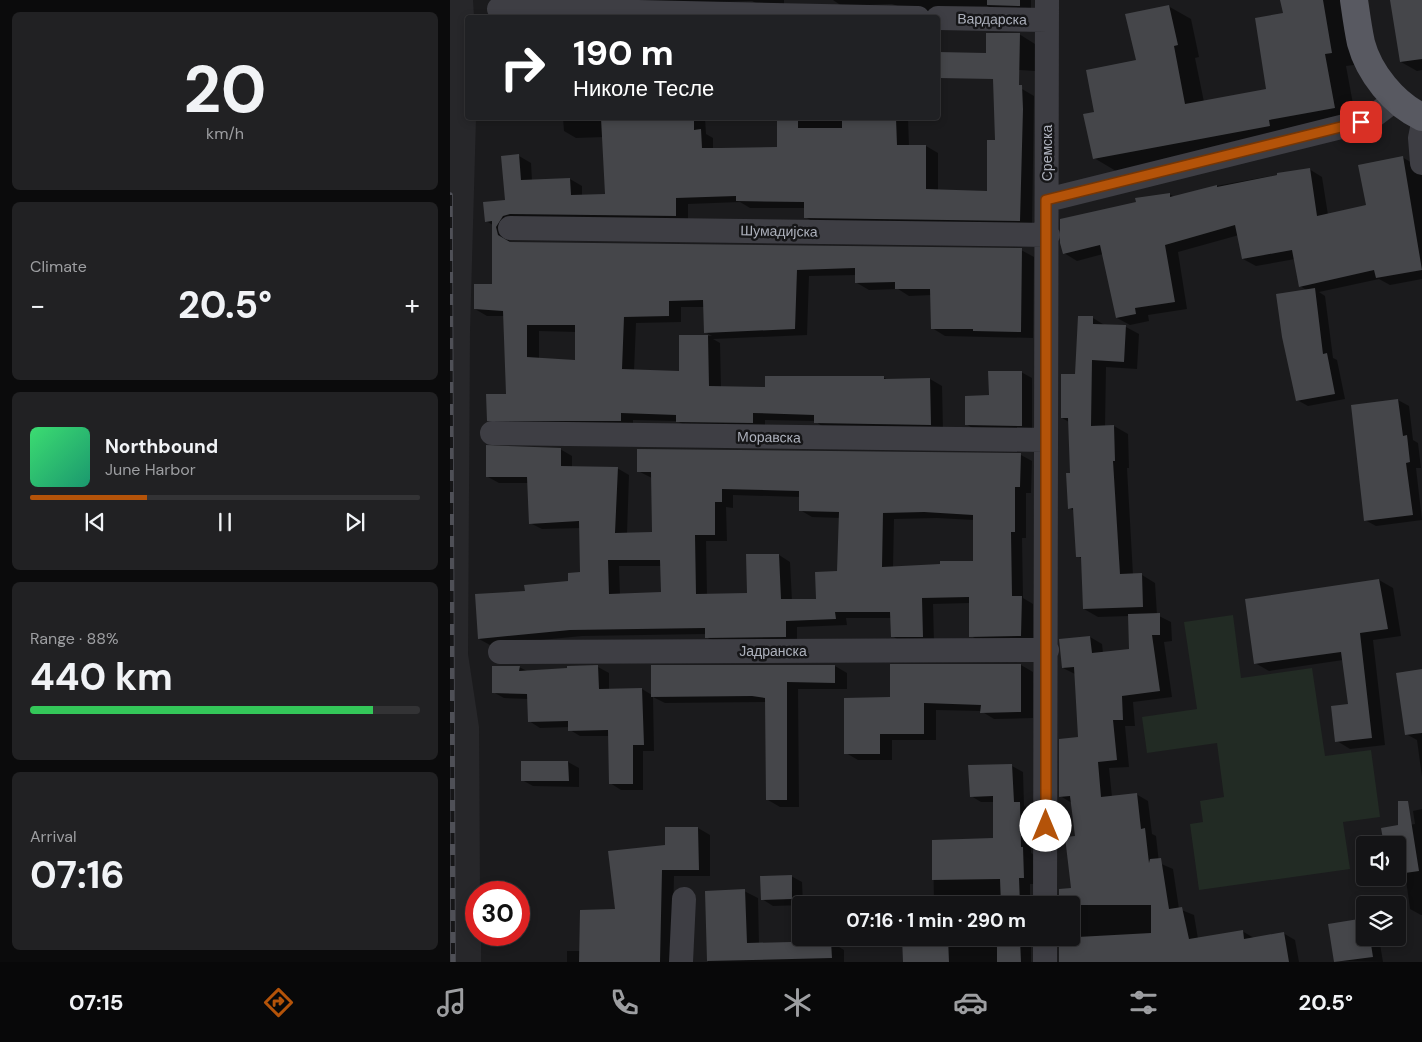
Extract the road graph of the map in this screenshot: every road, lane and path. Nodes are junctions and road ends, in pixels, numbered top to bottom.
1 (1354, 0) edge
2 (499, 9) dead end
3 (1047, 10) edge
4 (778, 15) edge
5 (940, 18) edge
6 (1396, 99) junction
7 (1422, 117) edge
8 (1422, 128) edge
9 (1422, 163) edge
10 (1046, 200) junction
11 (510, 228) dead end
12 (1048, 235) junction
13 (492, 433) dead end
14 (1046, 440) junction
15 (1047, 650) junction
16 (500, 652) dead end
17 (1045, 896) edge
18 (684, 899) dead end
19 (1045, 946) edge
20 (681, 962) edge
21 (1045, 962) edge

1 - 6 main road
2 - 4 street
3 - 5 street, Вардарска
3 - 10 street, Сремска
6 - 7 main road
6 - 10 street
8 - 9 street
10 - 12 street, Сремска
11 - 12 street, Шумадијска
12 - 14 street, Сремска
13 - 14 street, Моравска
14 - 15 street, Сремска
15 - 16 street, Јадранска
15 - 17 street, Сремска
18 - 20 street
19 - 21 street

